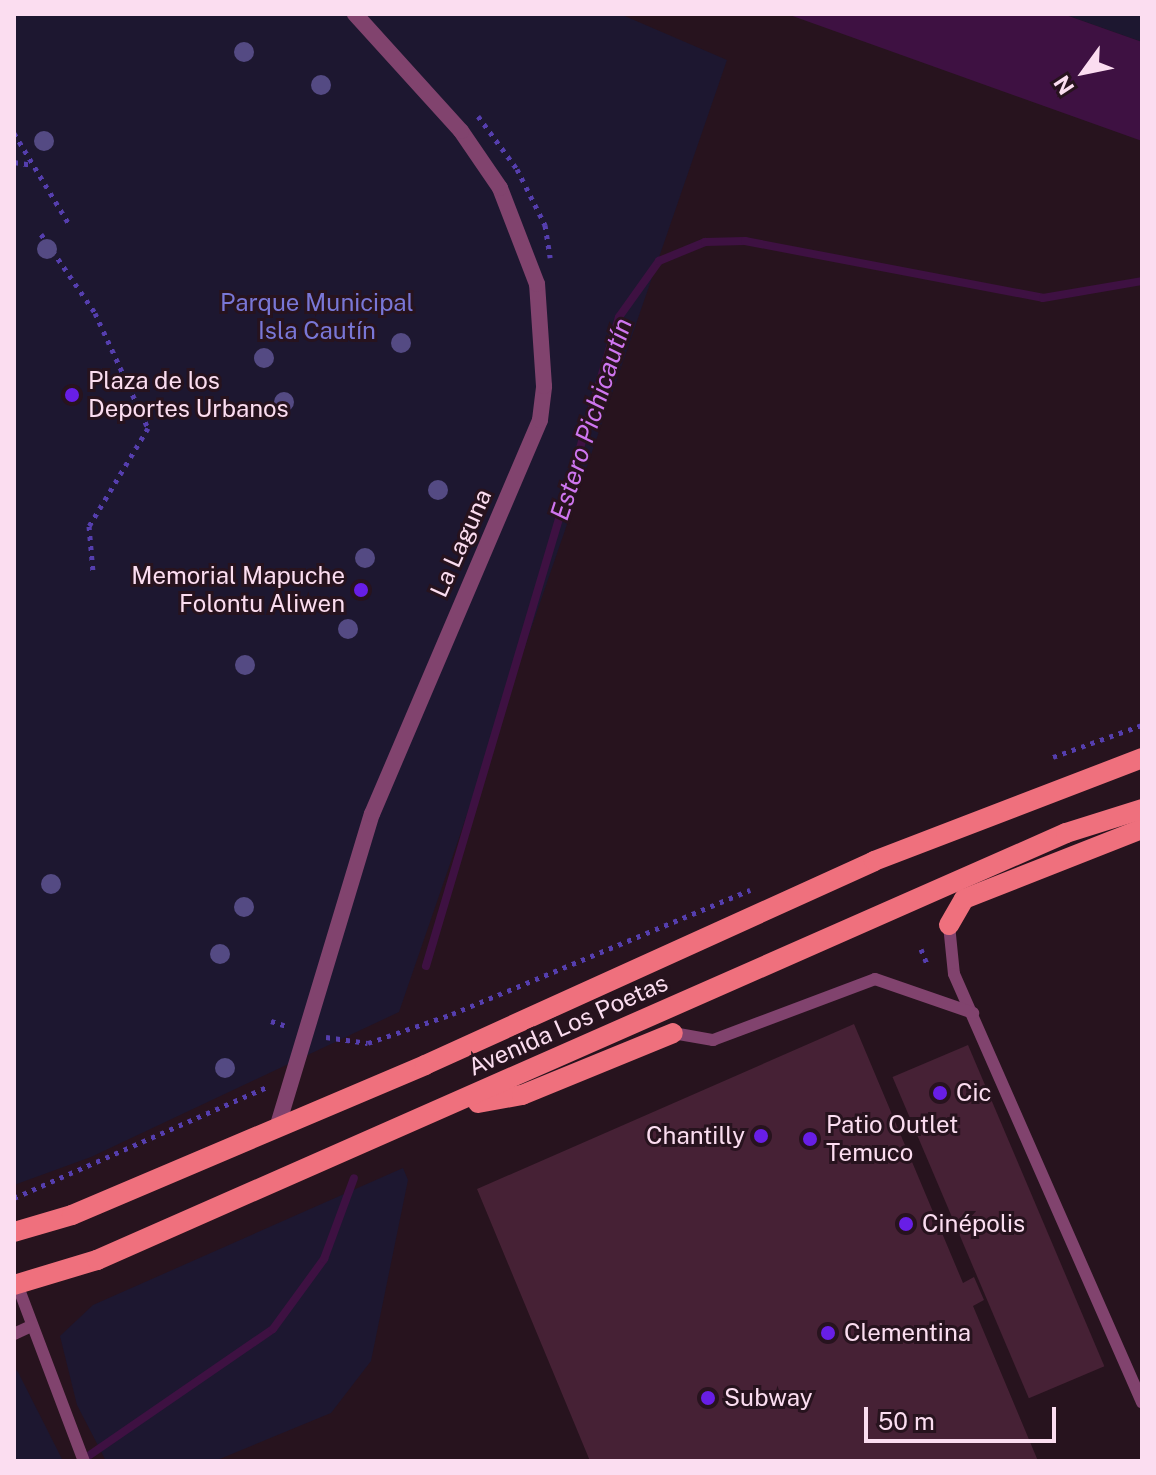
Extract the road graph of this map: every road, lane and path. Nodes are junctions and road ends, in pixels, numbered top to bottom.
1 (355, 14) edge
2 (473, 111) dead end
3 (14, 133) edge
4 (14, 162) edge
5 (33, 165) junction
6 (70, 226) dead end
7 (41, 234) dead end
8 (553, 272) dead end
9 (93, 572) dead end
10 (1142, 725) edge
11 (1053, 757) dead end
12 (1142, 758) edge
13 (1142, 809) edge
14 (1142, 829) edge
15 (766, 883) dead end
16 (949, 925) joint
17 (921, 949) dead end
18 (927, 964) dead end
19 (973, 1013) junction
20 (291, 1027) dead end
21 (673, 1033) joint
22 (315, 1035) dead end
23 (288, 1040) dead end
24 (278, 1079) dead end
25 (447, 1108) junction
26 (277, 1128) junction
27 (14, 1198) edge
28 (14, 1232) edge
29 (16, 1284) edge
30 (31, 1326) junction
31 (14, 1334) edge
32 (1142, 1403) edge
33 (84, 1461) edge

1 - 26 street, La Laguna
2 - 8 path
3 - 5 path
4 - 5 path
5 - 6 path
7 - 9 path
10 - 11 path
12 - 26 main road, Avenida Los Poetas
13 - 25 main road, Avenida Los Poetas
14 - 16 main road
15 - 22 path
16 - 19 lane
17 - 18 path
19 - 21 lane
19 - 32 lane
20 - 23 path
21 - 25 main road
24 - 27 path
25 - 29 main road, Avenida Los Poetas
26 - 28 main road, Avenida Los Poetas
29 - 30 lane
30 - 31 lane
30 - 33 lane

